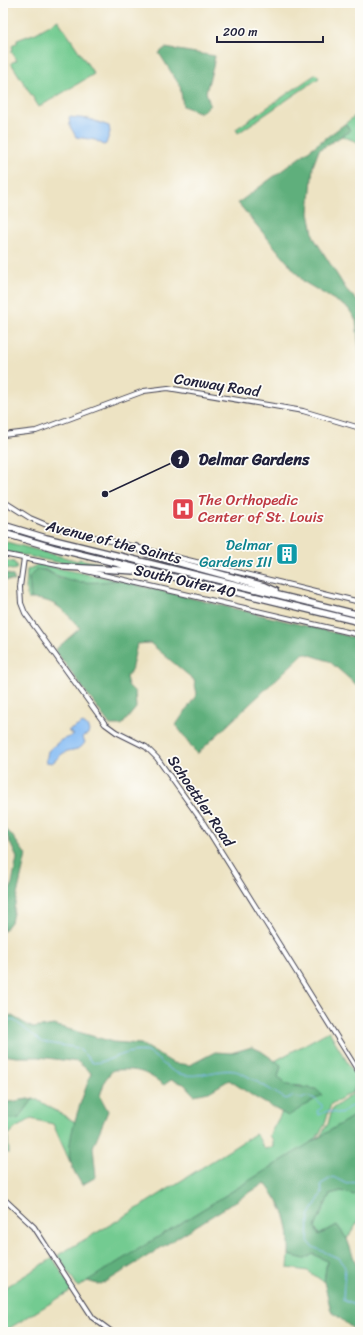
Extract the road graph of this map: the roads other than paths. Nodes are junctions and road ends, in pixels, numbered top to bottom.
1 (360, 428) edge
2 (3, 434) edge
3 (3, 501) edge
4 (3, 525) edge
5 (3, 533) edge
6 (136, 547) junction
7 (3, 554) edge
8 (24, 558) junction
9 (65, 567) junction
10 (149, 571) junction
11 (288, 597) junction
12 (360, 602) edge
13 (360, 615) edge
14 (360, 622) edge
15 (360, 635) edge
16 (360, 1074) edge
17 (3, 1198) edge
18 (112, 1332) edge

1 - 2 street, Conway Road
3 - 6 street
4 - 11 highway, Avenue of the Saints
5 - 10 highway, Avenue of the Saints
6 - 11 highway
6 - 12 street
7 - 8 street, South Outer 40
8 - 9 street, South Outer 40
8 - 16 street, Schoettler Road
9 - 10 highway
9 - 15 street, South Outer 40
10 - 14 highway, Avenue of the Saints
11 - 13 highway, Avenue of the Saints
17 - 18 street

